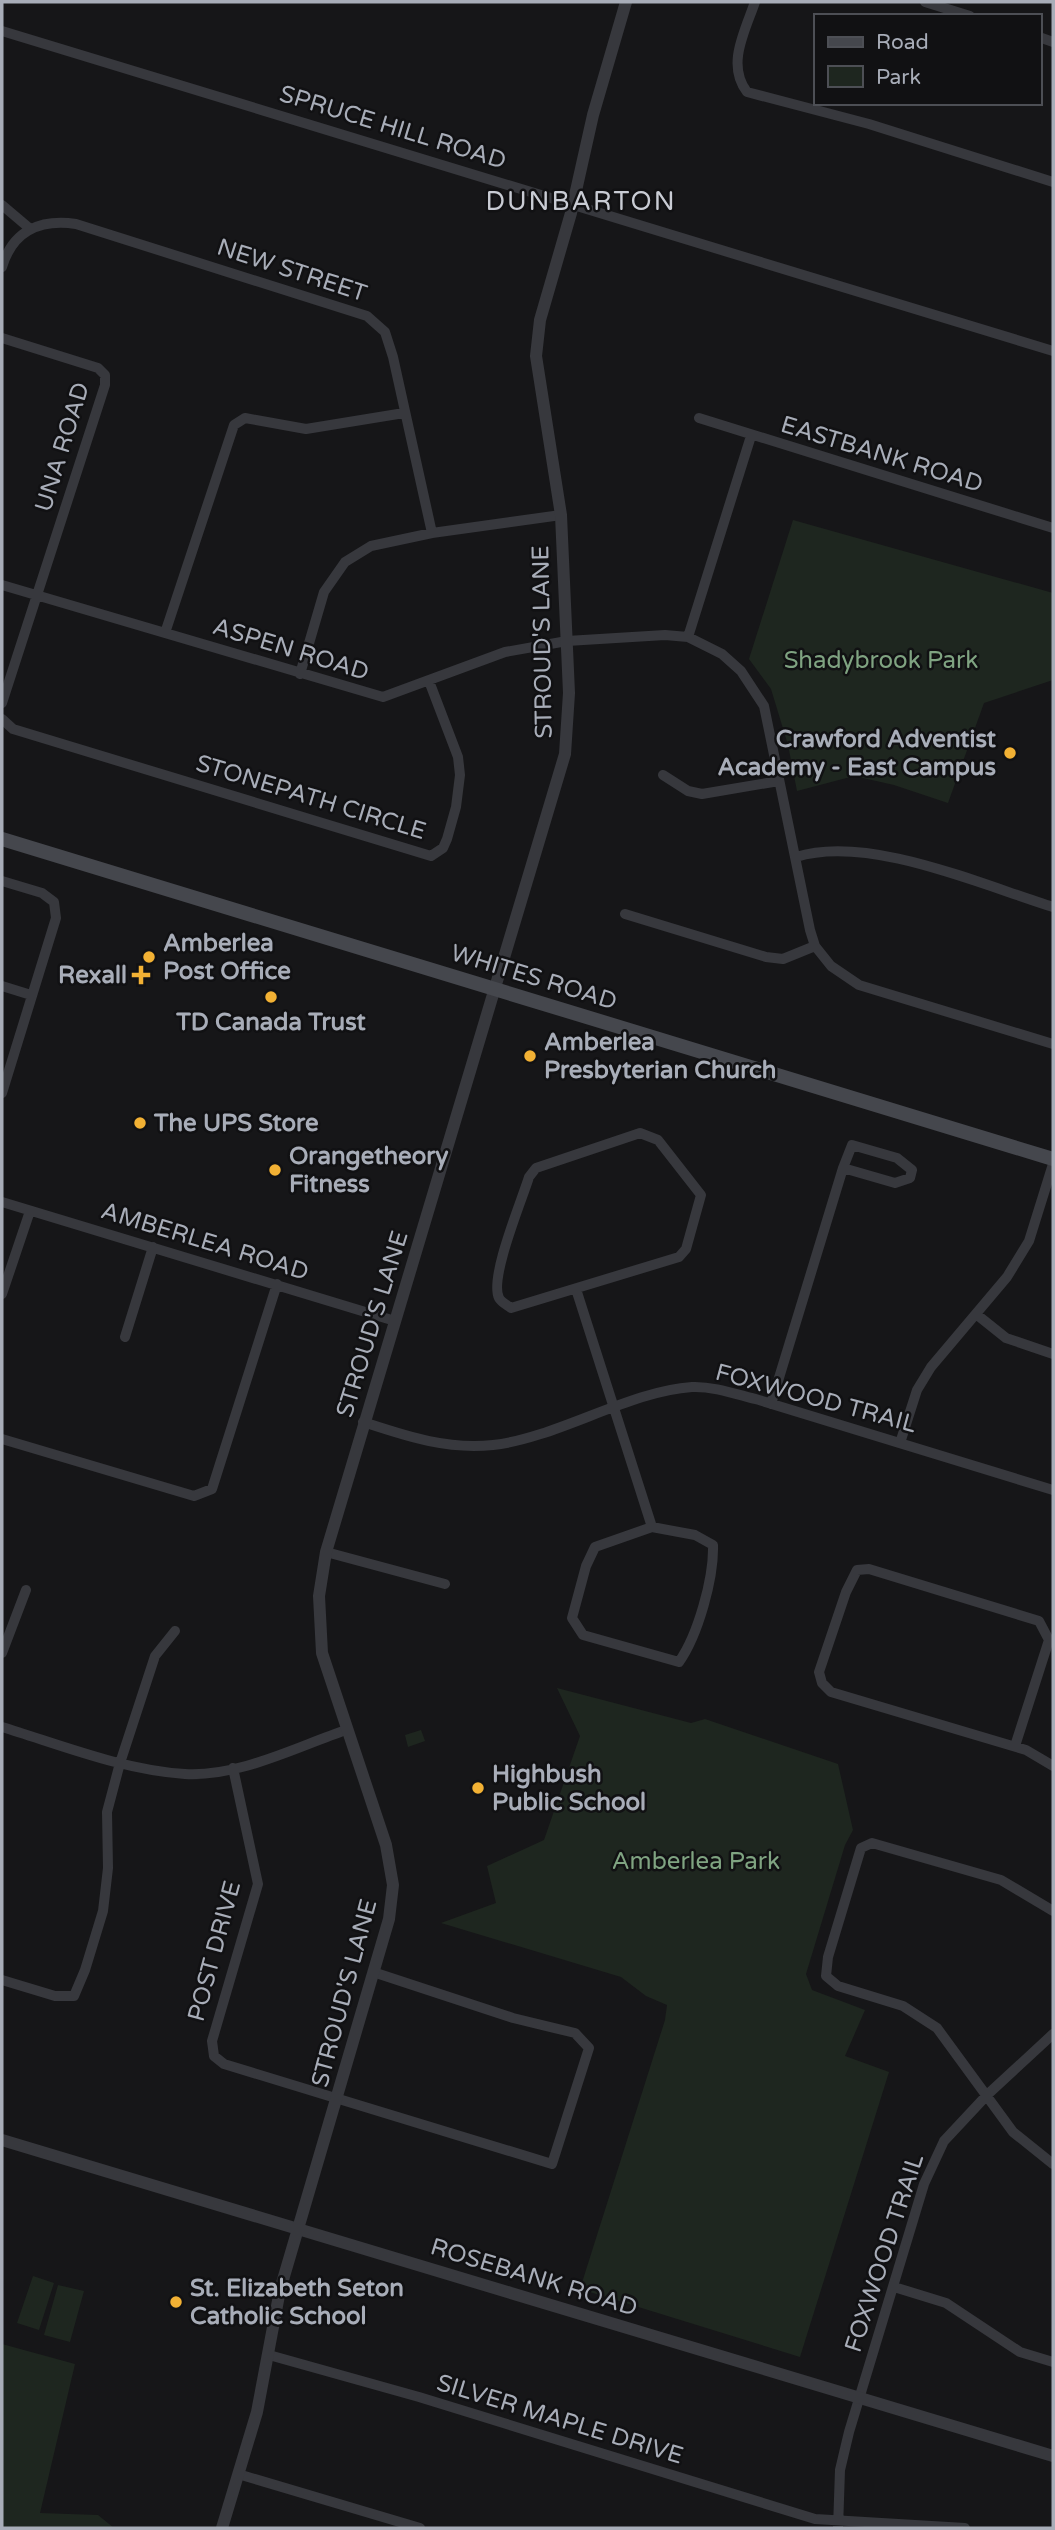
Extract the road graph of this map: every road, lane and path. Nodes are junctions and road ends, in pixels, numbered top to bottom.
1 (626, 2) edge
2 (755, 2) edge
3 (925, 2) edge
4 (964, 14) edge
5 (2, 31) edge
6 (1053, 182) edge
7 (572, 204) junction
8 (2, 205) edge
9 (28, 227) junction
10 (2, 267) edge
11 (2, 338) edge
12 (1053, 351) edge
13 (404, 414) junction
14 (699, 418) dead end
15 (751, 436) junction
16 (561, 515) junction
17 (1053, 528) edge
18 (432, 533) junction
19 (2, 585) edge
20 (38, 597) junction
21 (165, 633) junction
22 (688, 637) junction
23 (567, 641) junction
24 (300, 674) junction
25 (429, 681) junction
26 (2, 703) edge
27 (2, 719) edge
28 (663, 775) dead end
29 (779, 781) junction
30 (2, 839) edge
31 (796, 857) junction
32 (2, 881) edge
33 (1053, 907) edge
34 (625, 914) dead end
35 (815, 947) junction
36 (2, 986) edge
37 (495, 988) junction
38 (31, 995) junction
39 (1053, 1044) edge
40 (2, 1093) edge
41 (1053, 1158) edge
42 (1053, 1164) edge
43 (843, 1168) junction
44 (2, 1202) edge
45 (30, 1211) junction
46 (153, 1247) junction
47 (277, 1284) junction
48 (576, 1289) junction
49 (2, 1294) edge
50 (976, 1314) junction
51 (396, 1321) junction
52 (125, 1337) dead end
53 (1053, 1354) edge
54 (771, 1404) junction
55 (612, 1409) junction
56 (363, 1422) junction
57 (2, 1439) edge
58 (900, 1443) junction
59 (1053, 1490) edge
60 (652, 1527) junction
61 (326, 1552) junction
62 (445, 1584) dead end
63 (26, 1590) dead end
64 (175, 1631) dead end
65 (2, 1653) edge
66 (2, 1727) edge
67 (346, 1730) junction
68 (1015, 1746) junction
69 (120, 1763) junction
70 (1053, 1766) edge
71 (233, 1768) junction
72 (1053, 1911) edge
73 (373, 1972) junction
74 (2, 1980) edge
75 (1053, 2034) edge
76 (987, 2095) junction
77 (337, 2100) junction
78 (2, 2140) edge
79 (1053, 2164) edge
80 (297, 2230) junction
81 (894, 2287) junction
82 (269, 2355) junction
83 (1053, 2362) edge
84 (861, 2397) junction
85 (1053, 2456) edge
86 (238, 2474) junction
87 (838, 2525) edge
88 (222, 2528) edge
89 (420, 2528) edge
90 (965, 2528) edge

1 - 7 street, STROUD'S LANE
2 - 6 street
3 - 4 street
5 - 7 street, SPRUCE HILL ROAD
7 - 12 street, SPRUCE HILL ROAD
7 - 16 street, STROUD'S LANE
8 - 9 street
9 - 10 street
9 - 13 street, NEW STREET
11 - 20 street, UNA ROAD
13 - 18 street, NEW STREET
13 - 21 street
14 - 15 street, EASTBANK ROAD
15 - 17 street, EASTBANK ROAD
15 - 22 street
16 - 18 street
16 - 23 street, STROUD'S LANE
18 - 24 street
19 - 20 street, ASPEN ROAD
20 - 21 street, ASPEN ROAD
20 - 26 street
21 - 24 street, ASPEN ROAD
22 - 23 street, ASPEN ROAD
22 - 29 street
23 - 25 street, ASPEN ROAD
23 - 37 street, STROUD'S LANE
24 - 25 street, ASPEN ROAD
25 - 27 street, STONEPATH CIRCLE
28 - 29 street
29 - 31 street
30 - 37 main road, WHITES ROAD
31 - 33 street
31 - 35 street
32 - 38 street
34 - 35 street
35 - 39 street
36 - 38 street
37 - 41 main road, WHITES ROAD
37 - 51 street, STROUD'S LANE
38 - 40 street
42 - 50 street
43 - 43 street
43 - 54 street
44 - 45 street, AMBERLEA ROAD
45 - 46 street, AMBERLEA ROAD
45 - 49 street
46 - 47 street, AMBERLEA ROAD
46 - 52 street
47 - 51 street, AMBERLEA ROAD
47 - 57 street
48 - 48 street
48 - 55 street
50 - 53 street
50 - 58 street
51 - 56 street, STROUD'S LANE
54 - 55 street, FOXWOOD TRAIL
54 - 58 street, FOXWOOD TRAIL
55 - 56 street, FOXWOOD TRAIL
55 - 60 street
56 - 61 street, STROUD'S LANE
58 - 59 street, FOXWOOD TRAIL
60 - 60 street
61 - 62 street
61 - 67 street, STROUD'S LANE
63 - 65 street
64 - 69 street
66 - 69 street
67 - 71 street
67 - 73 street, STROUD'S LANE
68 - 68 street
68 - 70 street
69 - 71 street
69 - 74 street
71 - 77 street, POST DRIVE
72 - 76 street
73 - 77 street, STROUD'S LANE
73 - 77 street
75 - 76 street, FOXWOOD TRAIL
76 - 79 street
76 - 81 street, FOXWOOD TRAIL
77 - 80 street, STROUD'S LANE
78 - 80 street, ROSEBANK ROAD
80 - 82 street, STROUD'S LANE
80 - 84 street, ROSEBANK ROAD
81 - 83 street
81 - 84 street, FOXWOOD TRAIL
82 - 86 street, STROUD'S LANE
82 - 87 street, SILVER MAPLE DRIVE
84 - 85 street, ROSEBANK ROAD
84 - 87 street, FOXWOOD TRAIL
86 - 88 street, STROUD'S LANE
86 - 89 street
87 - 90 street, SILVER MAPLE DRIVE

